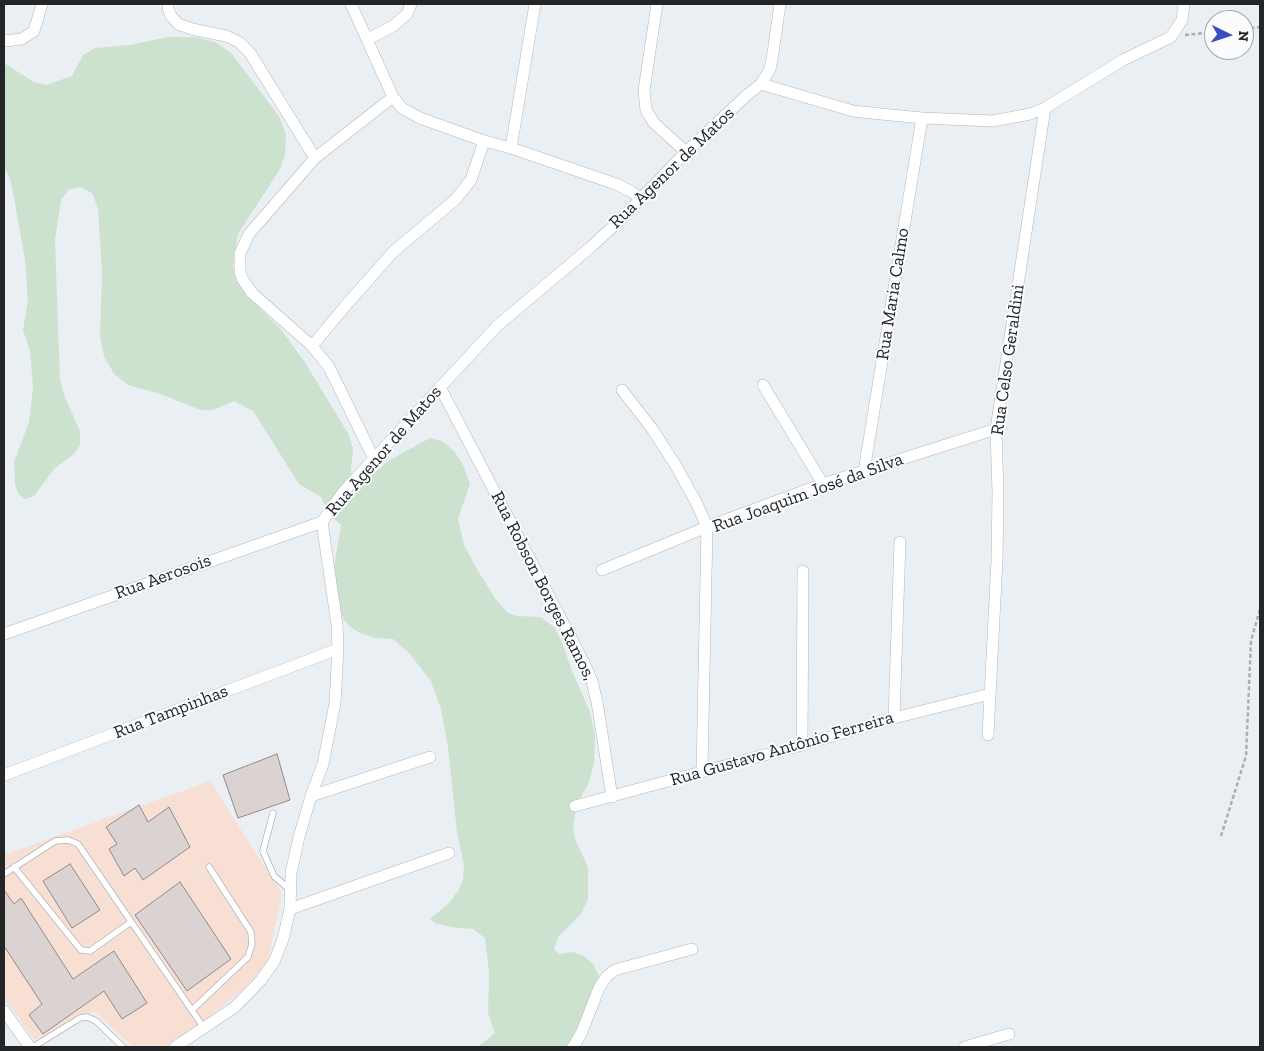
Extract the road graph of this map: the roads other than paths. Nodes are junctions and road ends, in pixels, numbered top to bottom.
1 (42, 4) edge
2 (168, 4) edge
3 (351, 4) edge
4 (411, 4) edge
5 (535, 4) edge
6 (657, 4) edge
7 (780, 4) edge
8 (1184, 4) edge
9 (368, 39) junction
10 (4, 41) edge
11 (760, 84) junction
12 (393, 97) junction
13 (1045, 108) junction
14 (922, 118) junction
15 (484, 141) junction
16 (511, 148) junction
17 (686, 152) junction
18 (315, 158) junction
19 (641, 199) junction
20 (312, 346) junction
21 (763, 385) dead end
22 (440, 387) junction
23 (622, 390) dead end
24 (996, 429) junction
25 (374, 459) junction
26 (864, 471) junction
27 (823, 484) junction
28 (322, 522) junction
29 (707, 528) junction
30 (900, 542) dead end
31 (602, 570) dead end
32 (803, 571) dead end
33 (4, 634) edge
34 (338, 649) junction
35 (990, 694) junction
36 (894, 718) junction
37 (988, 735) dead end
38 (802, 745) junction
39 (430, 757) dead end
40 (702, 771) junction
41 (4, 775) edge
42 (311, 796) junction
43 (612, 797) junction
44 (575, 806) dead end
45 (273, 813) dead end
46 (449, 853) dead end
47 (209, 867) dead end
48 (14, 868) junction
49 (4, 874) edge
50 (290, 891) junction
51 (290, 909) junction
52 (131, 922) junction
53 (692, 949) dead end
54 (4, 1010) edge
55 (192, 1010) junction
56 (204, 1028) junction
57 (1009, 1034) dead end
58 (31, 1047) edge
59 (124, 1047) edge
60 (175, 1047) edge
61 (573, 1047) edge
62 (965, 1047) edge

1 - 10 street
2 - 18 street
3 - 9 street
4 - 9 street
5 - 16 street
6 - 17 street
7 - 11 street, Rua Agenor de Matos
8 - 13 street
9 - 12 street
11 - 14 street
11 - 17 street, Rua Agenor de Matos
12 - 15 street
12 - 18 street
13 - 14 street
13 - 24 street, Rua Celso Geraldini
14 - 26 street, Rua Maria Calmo
15 - 16 street
15 - 20 street
16 - 19 street
17 - 19 street, Rua Agenor de Matos
18 - 20 street
19 - 22 street, Rua Agenor de Matos
20 - 25 street
21 - 27 street
22 - 25 street, Rua Agenor de Matos
22 - 43 street, Rua Robson Borges Ramos,
23 - 29 street
24 - 26 street, Rua Joaquim José da Silva
24 - 35 street, Rua Celso Geraldini
25 - 28 street, Rua Agenor de Matos
26 - 27 street, Rua Joaquim José da Silva
27 - 29 street, Rua Joaquim José da Silva
28 - 33 street, Rua Aerosois
28 - 34 street, Rua Agenor de Matos
29 - 31 street
29 - 40 street, Rua Joaquim José da Silva
30 - 36 street
32 - 38 street
34 - 41 street, Rua Tampinhas
34 - 42 street, Rua Agenor de Matos
35 - 36 street, Rua Gustavo Antônio Ferreira
35 - 37 street, Rua Celso Geraldini
36 - 38 street, Rua Gustavo Antônio Ferreira
38 - 40 street, Rua Gustavo Antônio Ferreira
39 - 42 street
40 - 43 street, Rua Gustavo Antônio Ferreira
42 - 50 street, Rua Agenor de Matos
43 - 44 street, Rua Gustavo Antônio Ferreira
45 - 50 lane
46 - 51 street
47 - 55 lane
48 - 49 lane
48 - 52 lane
48 - 52 lane
50 - 51 street, Rua Agenor de Matos
51 - 56 street, Rua Agenor de Matos
52 - 55 lane
53 - 61 street
54 - 58 street
55 - 56 lane
56 - 60 street, Rua Agenor de Matos
57 - 62 street
58 - 59 lane

